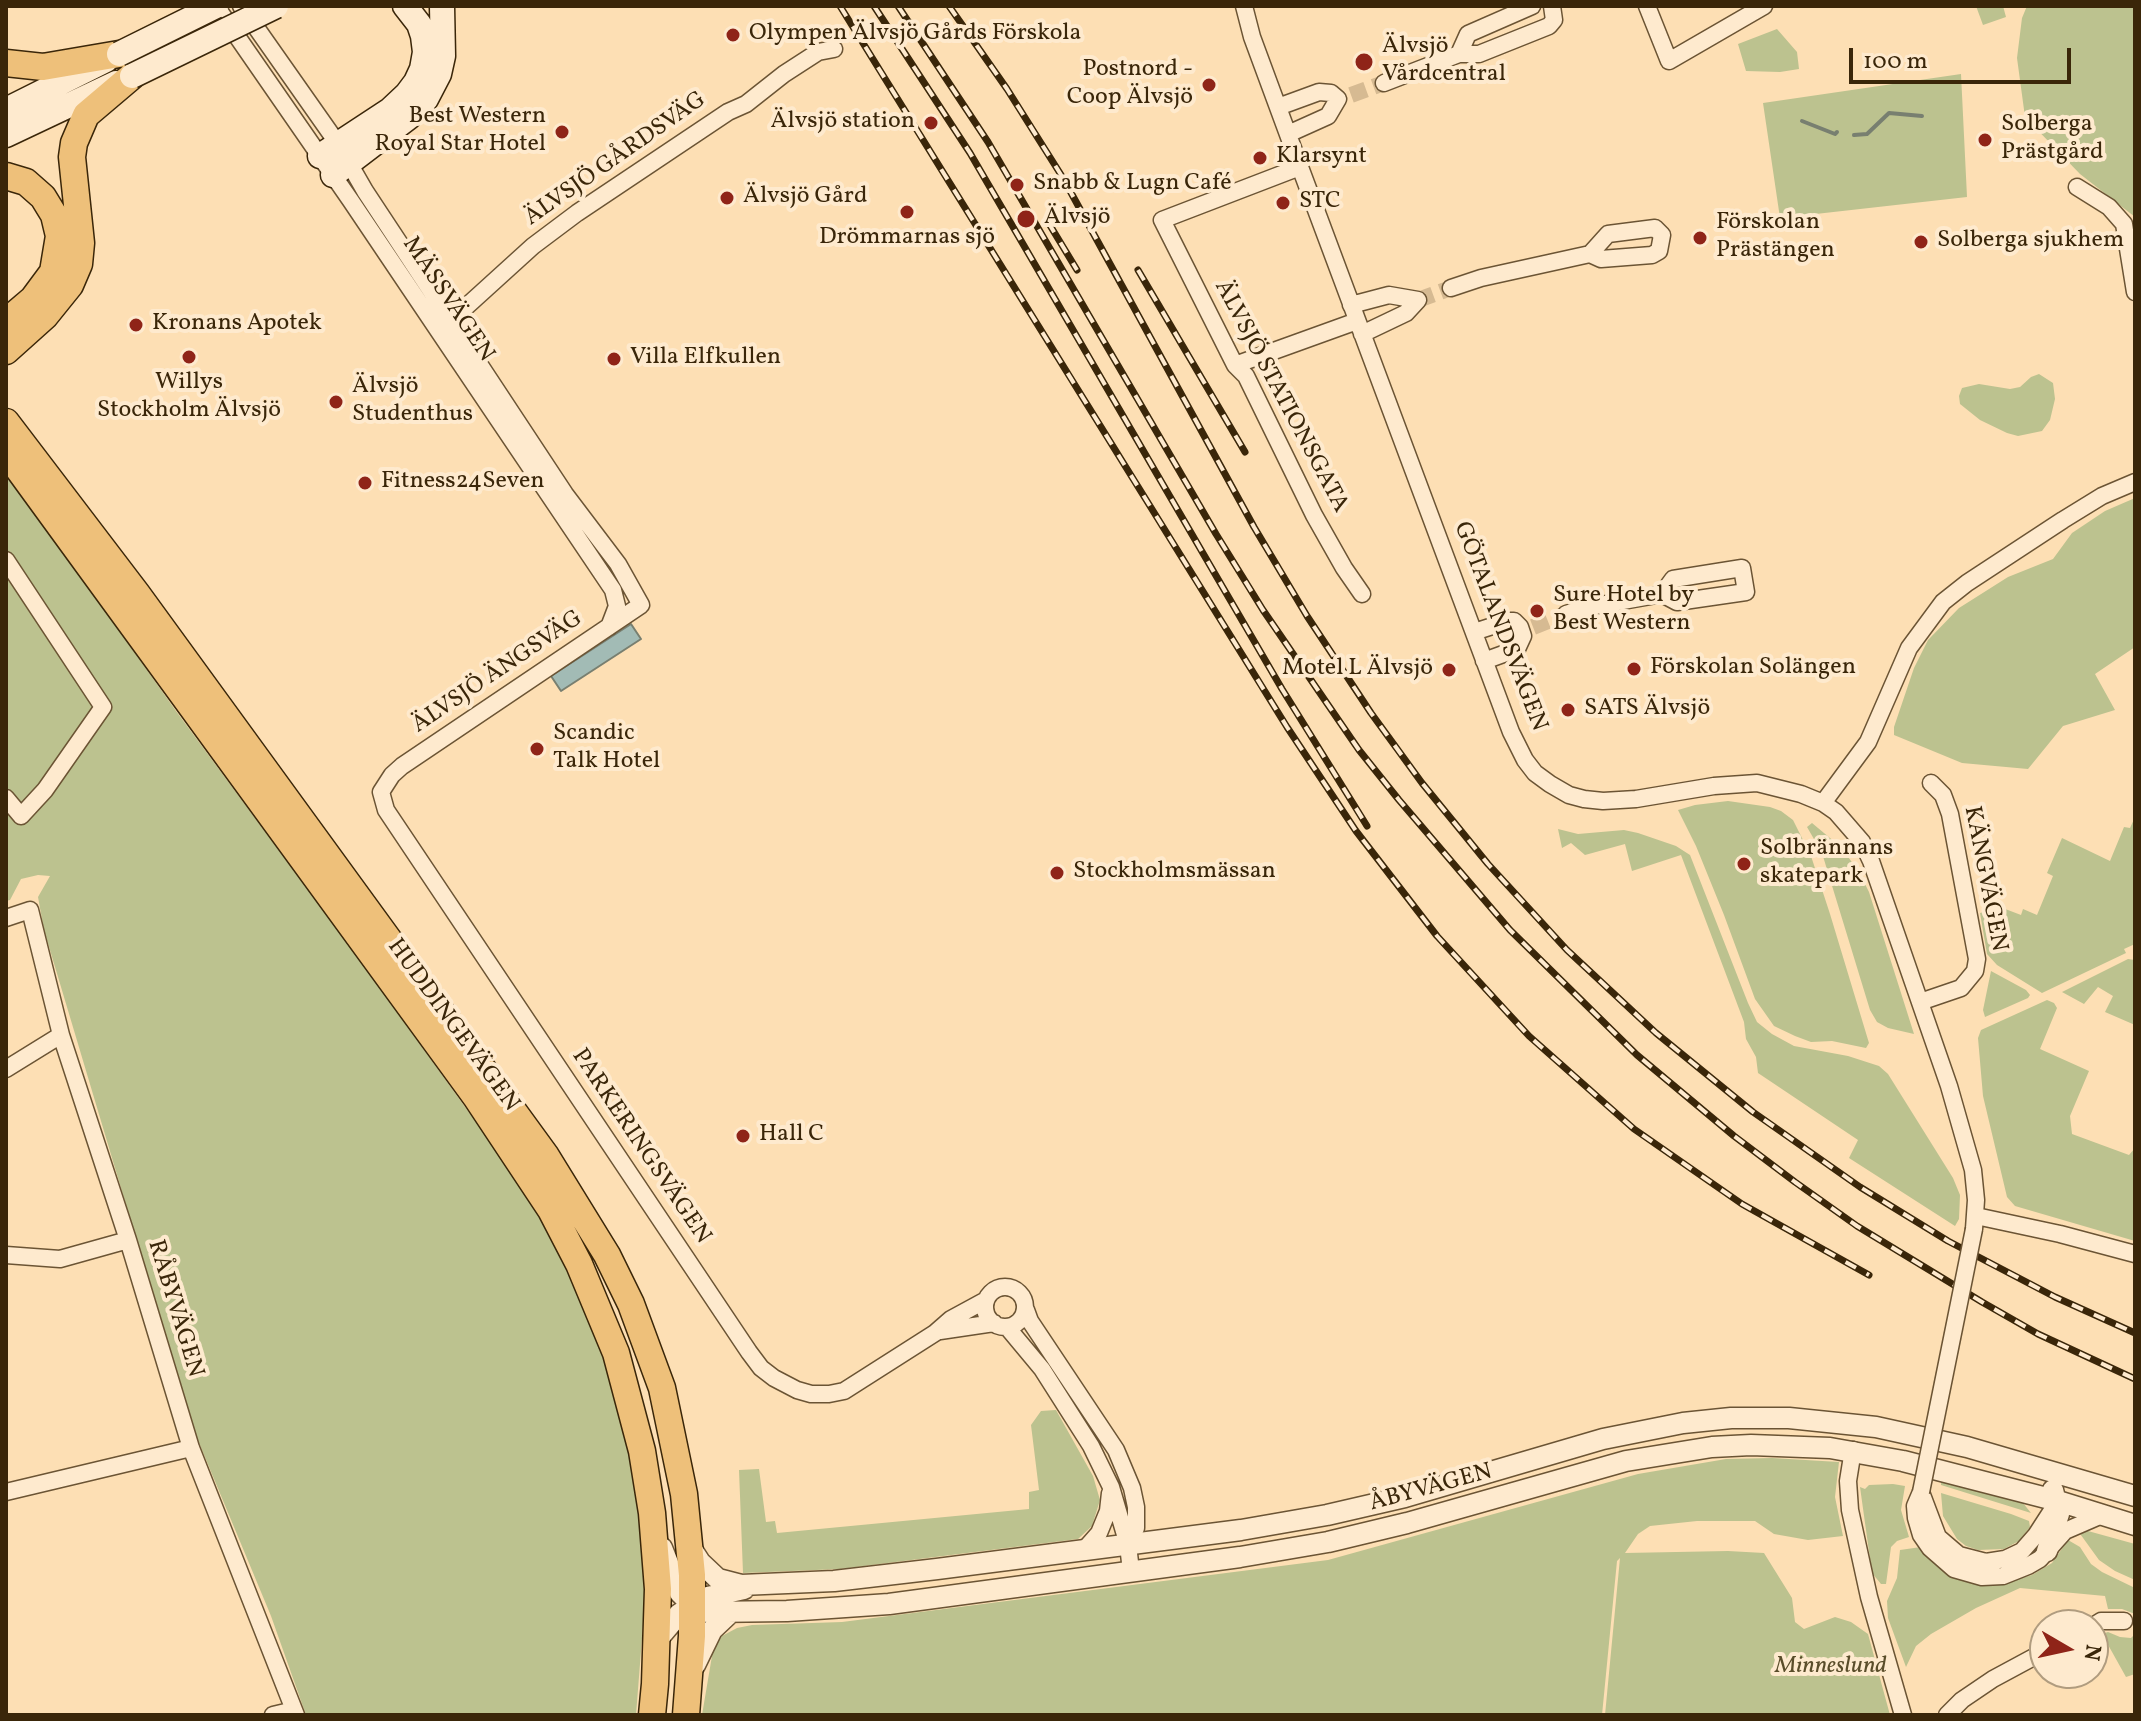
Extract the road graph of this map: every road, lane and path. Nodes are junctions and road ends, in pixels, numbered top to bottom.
1 (216, 6) edge
2 (241, 6) edge
3 (276, 6) edge
4 (405, 6) edge
5 (442, 6) edge
6 (1244, 6) edge
7 (1532, 6) edge
8 (1552, 6) edge
9 (1647, 6) edge
10 (1764, 6) edge
11 (834, 49) dead end
12 (1459, 54) junction
13 (6, 63) edge
14 (126, 65) junction
15 (1384, 83) tunnel mouth
16 (1278, 107) junction
17 (6, 110) edge
18 (1288, 134) junction
19 (6, 135) edge
20 (335, 160) junction
21 (1300, 167) junction
22 (6, 176) edge
23 (2077, 187) dead end
24 (1590, 254) dead end
25 (1451, 288) tunnel mouth
26 (2135, 292) edge
27 (39, 308) junction
28 (1357, 320) junction
29 (6, 322) edge
30 (445, 326) junction
31 (6, 351) edge
32 (1235, 365) junction
33 (6, 402) edge
34 (6, 422) edge
35 (6, 452) edge
36 (2135, 482) edge
37 (6, 560) edge
38 (137, 594) junction
39 (1362, 594) dead end
40 (1662, 594) dead end
41 (641, 605) joint
42 (1566, 614) tunnel mouth
43 (609, 627) junction
44 (1474, 632) junction
45 (1484, 661) junction
46 (1931, 783) dead end
47 (385, 784) joint
48 (6, 798) edge
49 (1823, 803) junction
50 (6, 918) edge
51 (1920, 1002) junction
52 (61, 1035) junction
53 (6, 1069) edge
54 (1975, 1222) junction
55 (128, 1240) junction
56 (2135, 1254) edge
57 (6, 1255) edge
58 (986, 1300) junction
59 (1026, 1310) junction
60 (1000, 1325) junction
61 (935, 1333) junction
62 (1892, 1430) junction
63 (191, 1448) junction
64 (1853, 1450) junction
65 (2028, 1464) junction
66 (1111, 1487) junction
67 (6, 1492) edge
68 (1921, 1492) junction
69 (2135, 1496) edge
70 (2058, 1501) junction
71 (652, 1513) junction
72 (2102, 1515) junction
73 (2135, 1525) edge
74 (1128, 1545) junction
75 (691, 1548) junction
76 (1084, 1550) junction
77 (2047, 1551) junction
78 (1131, 1571) junction
79 (771, 1584) junction
80 (692, 1605) junction
81 (730, 1613) junction
82 (2109, 1621) edge
83 (2124, 1621) dead end
84 (657, 1640) junction
85 (2029, 1660) edge
86 (689, 1680) junction
87 (295, 1712) edge
88 (273, 1715) edge
89 (652, 1715) edge
90 (686, 1715) edge
91 (1903, 1715) edge
92 (1947, 1715) edge

1 - 14 main road, bridge
1 - 20 street, MÄSSVÄGEN
2 - 20 street, MÄSSVÄGEN
3 - 14 main road, bridge
4 - 20 main road
5 - 20 main road
6 - 16 street, GÖTALANDSVÄGEN
7 - 12 street
8 - 12 street
9 - 10 street
11 - 30 street, ÄLVSJÖ GÅRDSVÄG
12 - 15 street
13 - 14 main road
14 - 17 main road
14 - 19 main road
14 - 27 main road
16 - 18 street, GÖTALANDSVÄGEN
16 - 18 street
18 - 21 street, GÖTALANDSVÄGEN
20 - 30 street, MÄSSVÄGEN
21 - 28 street, GÖTALANDSVÄGEN
21 - 32 street, ÄLVSJÖ STATIONSGATA
22 - 27 main road
23 - 26 street
24 - 25 street
27 - 29 main road
27 - 31 main road
28 - 32 street
28 - 44 street, GÖTALANDSVÄGEN
30 - 41 street, MÄSSVÄGEN
30 - 43 street, MÄSSVÄGEN
32 - 39 street, ÄLVSJÖ STATIONSGATA
33 - 38 main road
34 - 38 main road, HUDDINGEVÄGEN
35 - 71 main road, HUDDINGEVÄGEN
36 - 49 street
37 - 48 street
38 - 75 main road, HUDDINGEVÄGEN
40 - 42 street
41 - 43 street, ÄLVSJÖ ÄNGSVÄG
43 - 47 street, ÄLVSJÖ ÄNGSVÄG
44 - 45 street, GÖTALANDSVÄGEN
44 - 45 street
45 - 49 street, GÖTALANDSVÄGEN
46 - 51 street, KÄNGVÄGEN
47 - 61 street, PARKERINGSVÄGEN
49 - 51 street, GÖTALANDSVÄGEN
50 - 52 street, RÅBYVÄGEN
51 - 54 street, GÖTALANDSVÄGEN
52 - 53 street
52 - 55 street, RÅBYVÄGEN
54 - 56 street
54 - 68 street, GÖTALANDSVÄGEN, bridge
55 - 57 street
55 - 63 street, RÅBYVÄGEN
58 - 59 street, PARKERINGSVÄGEN
58 - 60 street, PARKERINGSVÄGEN
58 - 61 street, PARKERINGSVÄGEN
59 - 60 street
59 - 74 street, PARKERINGSVÄGEN
60 - 61 street, PARKERINGSVÄGEN
60 - 66 street, PARKERINGSVÄGEN
62 - 64 street
62 - 65 street, ÅBYVÄGEN
62 - 74 street, ÅBYVÄGEN
63 - 67 street
63 - 87 street, RÅBYVÄGEN
64 - 70 street, ÅBYVÄGEN
64 - 78 street, ÅBYVÄGEN
64 - 91 street
65 - 69 street, ÅBYVÄGEN
65 - 70 street
66 - 74 street, PARKERINGSVÄGEN
66 - 76 street
68 - 70 street
68 - 77 street, GÖTALANDSVÄGEN
69 - 70 street
70 - 72 street, ÅBYVÄGEN
70 - 77 street
71 - 80 street
71 - 84 main road, HUDDINGEVÄGEN
72 - 73 street, ÅBYVÄGEN
72 - 77 street, GÖTALANDSVÄGEN
74 - 76 street, ÅBYVÄGEN
74 - 78 street, PARKERINGSVÄGEN
75 - 79 street, ÅBYVÄGEN
75 - 80 main road, HUDDINGEVÄGEN
76 - 79 street, ÅBYVÄGEN
78 - 81 street, ÅBYVÄGEN
79 - 80 street, ÅBYVÄGEN
80 - 81 street, ÅBYVÄGEN
80 - 84 street, ÅBYVÄGEN
80 - 86 main road, HUDDINGEVÄGEN
81 - 86 street
82 - 83 street
84 - 89 main road, HUDDINGEVÄGEN
85 - 92 street
86 - 90 main road, HUDDINGEVÄGEN
87 - 88 street

